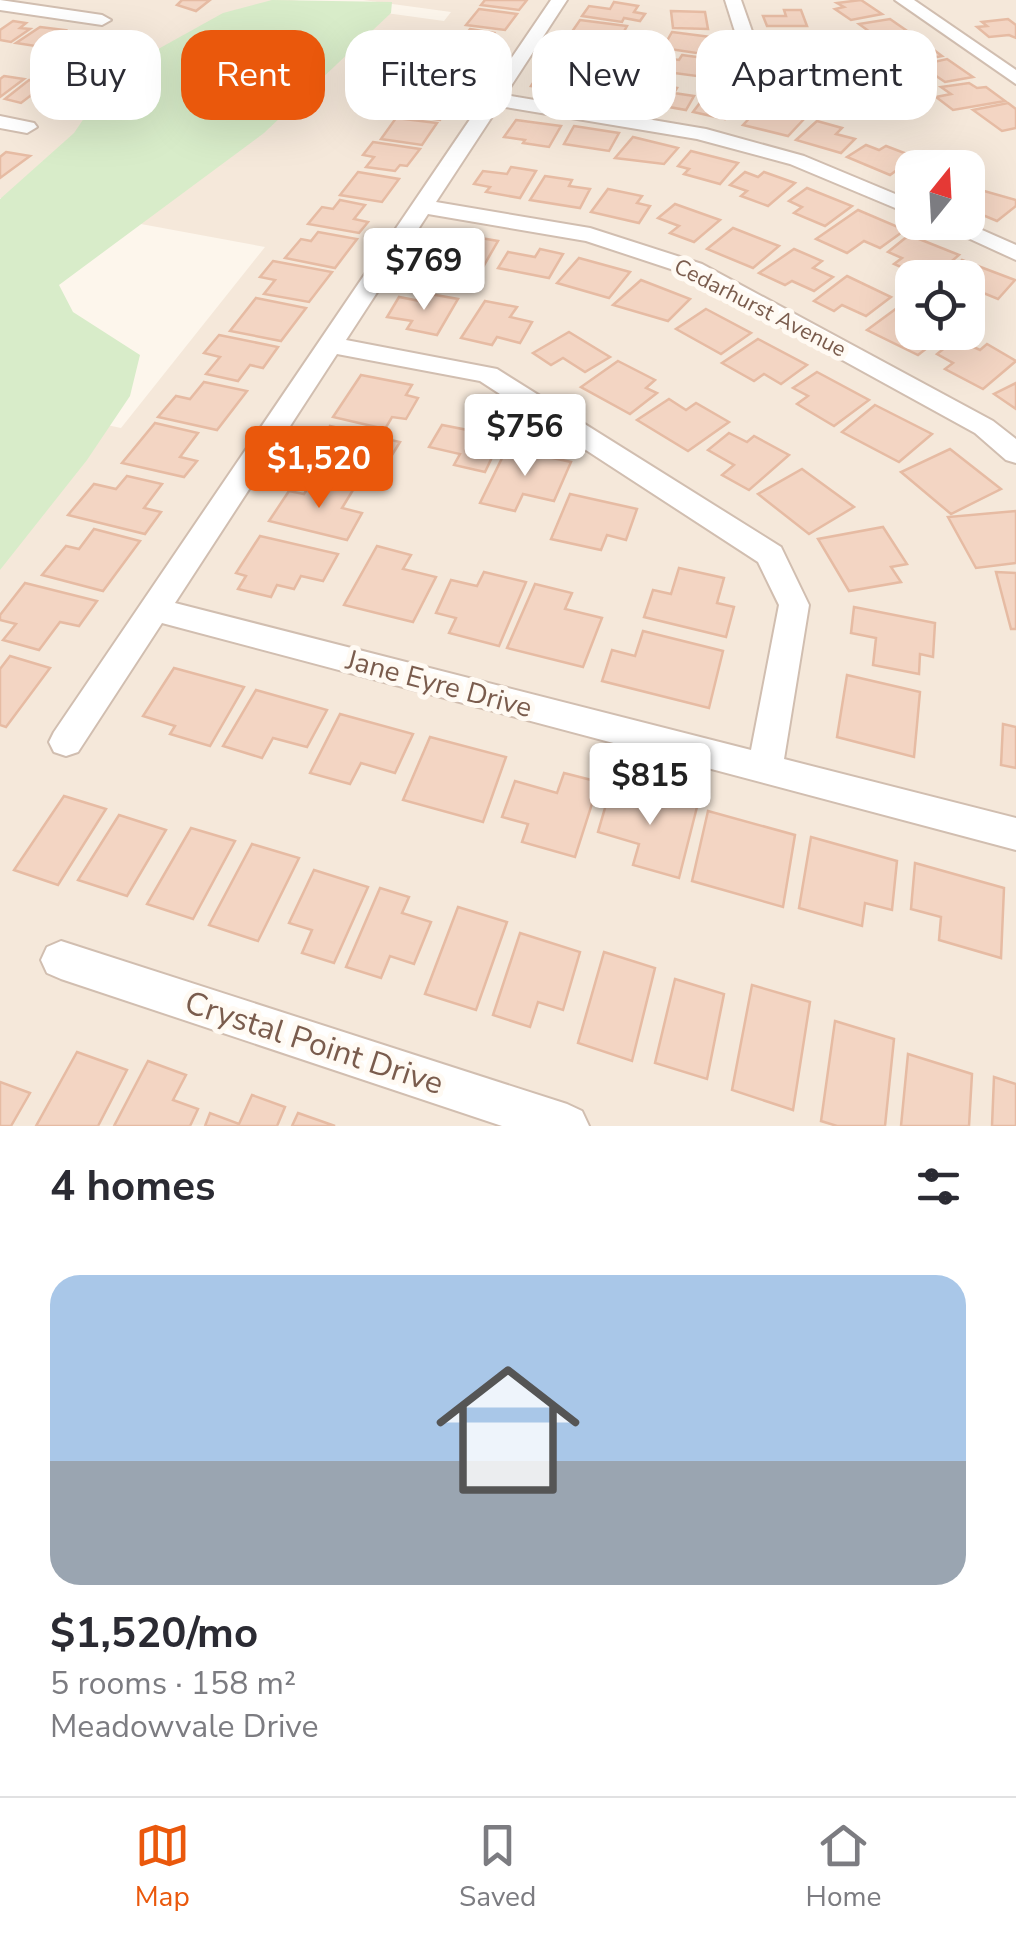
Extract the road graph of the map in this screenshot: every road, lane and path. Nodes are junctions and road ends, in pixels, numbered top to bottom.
1 (559, 0) edge
2 (733, 0) edge
3 (903, 0) edge
4 (0, 6) edge
5 (102, 20) dead end
6 (743, 30) edge
7 (1016, 58) edge
8 (993, 62) junction
9 (512, 69) edge
10 (1016, 78) edge
11 (512, 101) edge
12 (478, 120) edge
13 (0, 122) edge
14 (27, 126) dead end
15 (895, 202) edge
16 (422, 206) junction
17 (984, 240) edge
18 (1016, 254) edge
19 (330, 346) junction
20 (1016, 454) edge
21 (153, 609) junction
22 (66, 742) dead end
23 (765, 768) junction
24 (1016, 834) edge
25 (61, 960) dead end
26 (567, 1126) edge

1 - 9 street
2 - 6 street
3 - 8 street
4 - 5 street
7 - 8 street
8 - 10 street
11 - 15 street
12 - 16 street
13 - 14 street
16 - 19 street
16 - 20 street, Cedarhurst Avenue
17 - 18 street
19 - 21 street
19 - 23 street
21 - 22 street
21 - 23 street, Jane Eyre Drive
23 - 24 street, Jane Eyre Drive
25 - 26 street, Crystal Point Drive

